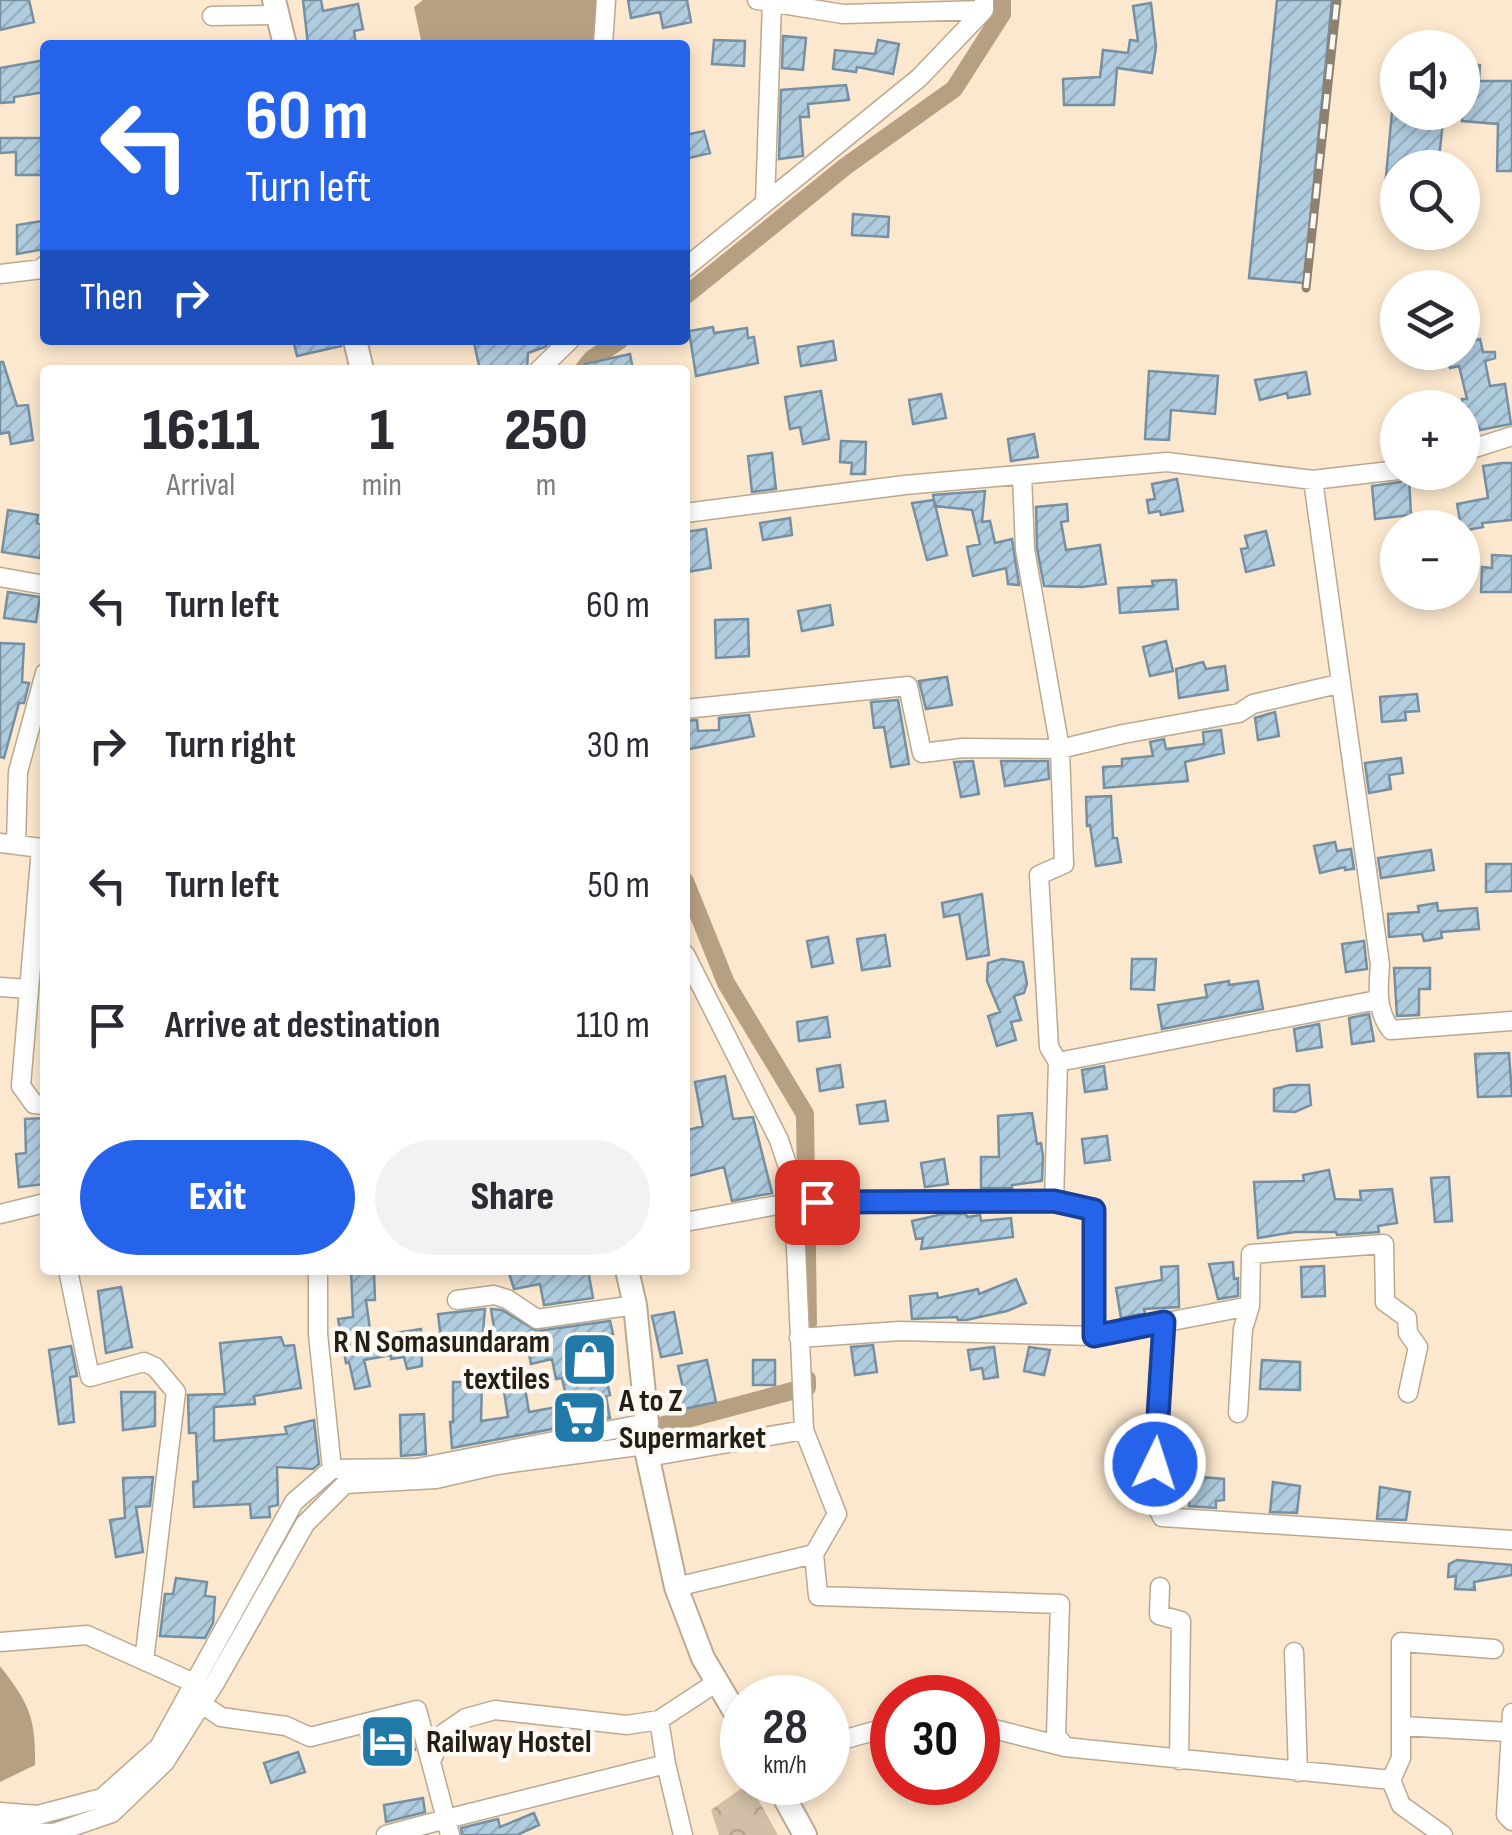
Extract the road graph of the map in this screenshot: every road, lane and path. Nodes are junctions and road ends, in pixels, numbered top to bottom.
1 (606, 0) edge
2 (764, 2) edge
3 (984, 5) edge
4 (276, 8) edge
5 (212, 16) dead end
6 (283, 40) edge
7 (604, 40) edge
8 (766, 203) junction
9 (690, 264) edge
10 (40, 269) edge
11 (0, 274) edge
12 (565, 345) edge
13 (544, 365) edge
14 (1512, 436) edge
15 (1480, 446) edge
16 (1380, 472) edge
17 (1022, 474) junction
18 (1313, 480) junction
19 (690, 512) edge
20 (0, 577) edge
21 (40, 584) edge
22 (1338, 684) junction
23 (40, 691) edge
24 (690, 708) edge
25 (1060, 750) junction
26 (8, 843) edge
27 (40, 848) edge
28 (40, 860) edge
29 (690, 964) edge
30 (0, 987) edge
31 (29, 990) junction
32 (1377, 1000) junction
33 (1512, 1021) edge
34 (1058, 1062) junction
35 (40, 1105) edge
36 (1054, 1201) junction
37 (794, 1202) junction
38 (40, 1204) edge
39 (0, 1214) edge
40 (690, 1221) edge
41 (69, 1275) edge
42 (318, 1275) edge
43 (628, 1275) edge
44 (456, 1300) dead end
45 (635, 1304) junction
46 (1250, 1306) junction
47 (1164, 1322) junction
48 (1094, 1336) junction
49 (799, 1345) junction
50 (1408, 1392) dead end
51 (1238, 1413) dead end
52 (804, 1428) junction
53 (647, 1442) junction
54 (332, 1469) junction
55 (1512, 1540) edge
56 (814, 1554) junction
57 (676, 1587) junction
58 (1160, 1587) dead end
59 (0, 1642) edge
60 (1494, 1649) dead end
61 (1294, 1652) dead end
62 (144, 1660) junction
63 (717, 1682) junction
64 (194, 1683) junction
65 (720, 1687) edge
66 (202, 1704) junction
67 (659, 1720) junction
68 (1511, 1722) edge
69 (1401, 1726) junction
70 (1000, 1731) edge
71 (1065, 1747) junction
72 (1179, 1760) junction
73 (430, 1761) junction
74 (666, 1764) junction
75 (1298, 1772) junction
76 (1391, 1780) junction
77 (789, 1805) edge
78 (0, 1812) edge
79 (1415, 1815) junction
80 (1512, 1822) edge
81 (448, 1827) edge
82 (0, 1830) edge
83 (386, 1835) edge
84 (683, 1835) edge
85 (805, 1835) edge
86 (1415, 1835) edge
87 (1444, 1835) edge

1 - 7 street
2 - 3 street
2 - 8 street
3 - 8 street
4 - 5 street
4 - 6 main road
8 - 9 street
10 - 11 street
12 - 13 street
14 - 15 street
16 - 18 street
17 - 18 street
17 - 19 street
17 - 25 street
18 - 22 street
20 - 21 street
22 - 25 street
22 - 32 street
23 - 26 street
24 - 25 street
25 - 34 street
26 - 27 street
28 - 31 street
29 - 37 street
30 - 31 street
31 - 35 street
32 - 33 street
32 - 34 street
34 - 36 street
36 - 37 street
36 - 48 street
37 - 40 street
37 - 49 street
38 - 39 street
41 - 62 street
42 - 54 street
43 - 45 main road
44 - 45 street
45 - 53 main road
46 - 47 street
46 - 50 street
46 - 51 street
47 - 48 street
47 - 55 street
48 - 49 street
49 - 52 street
52 - 53 street
52 - 56 street
53 - 54 street
53 - 57 main road
53 - 66 street
54 - 64 street
56 - 57 street
56 - 71 street
57 - 63 main road
58 - 72 street
59 - 62 street
60 - 69 street
61 - 75 street
62 - 64 street
63 - 65 main road
63 - 67 street
64 - 78 street
66 - 73 street
66 - 82 street
67 - 73 street
67 - 74 street
68 - 69 street
68 - 80 street
69 - 76 street
70 - 71 street
71 - 72 street
72 - 75 street
73 - 81 street
74 - 81 street
74 - 84 street
75 - 76 street
76 - 79 street
77 - 85 main road
79 - 86 street
79 - 87 street
81 - 83 street

